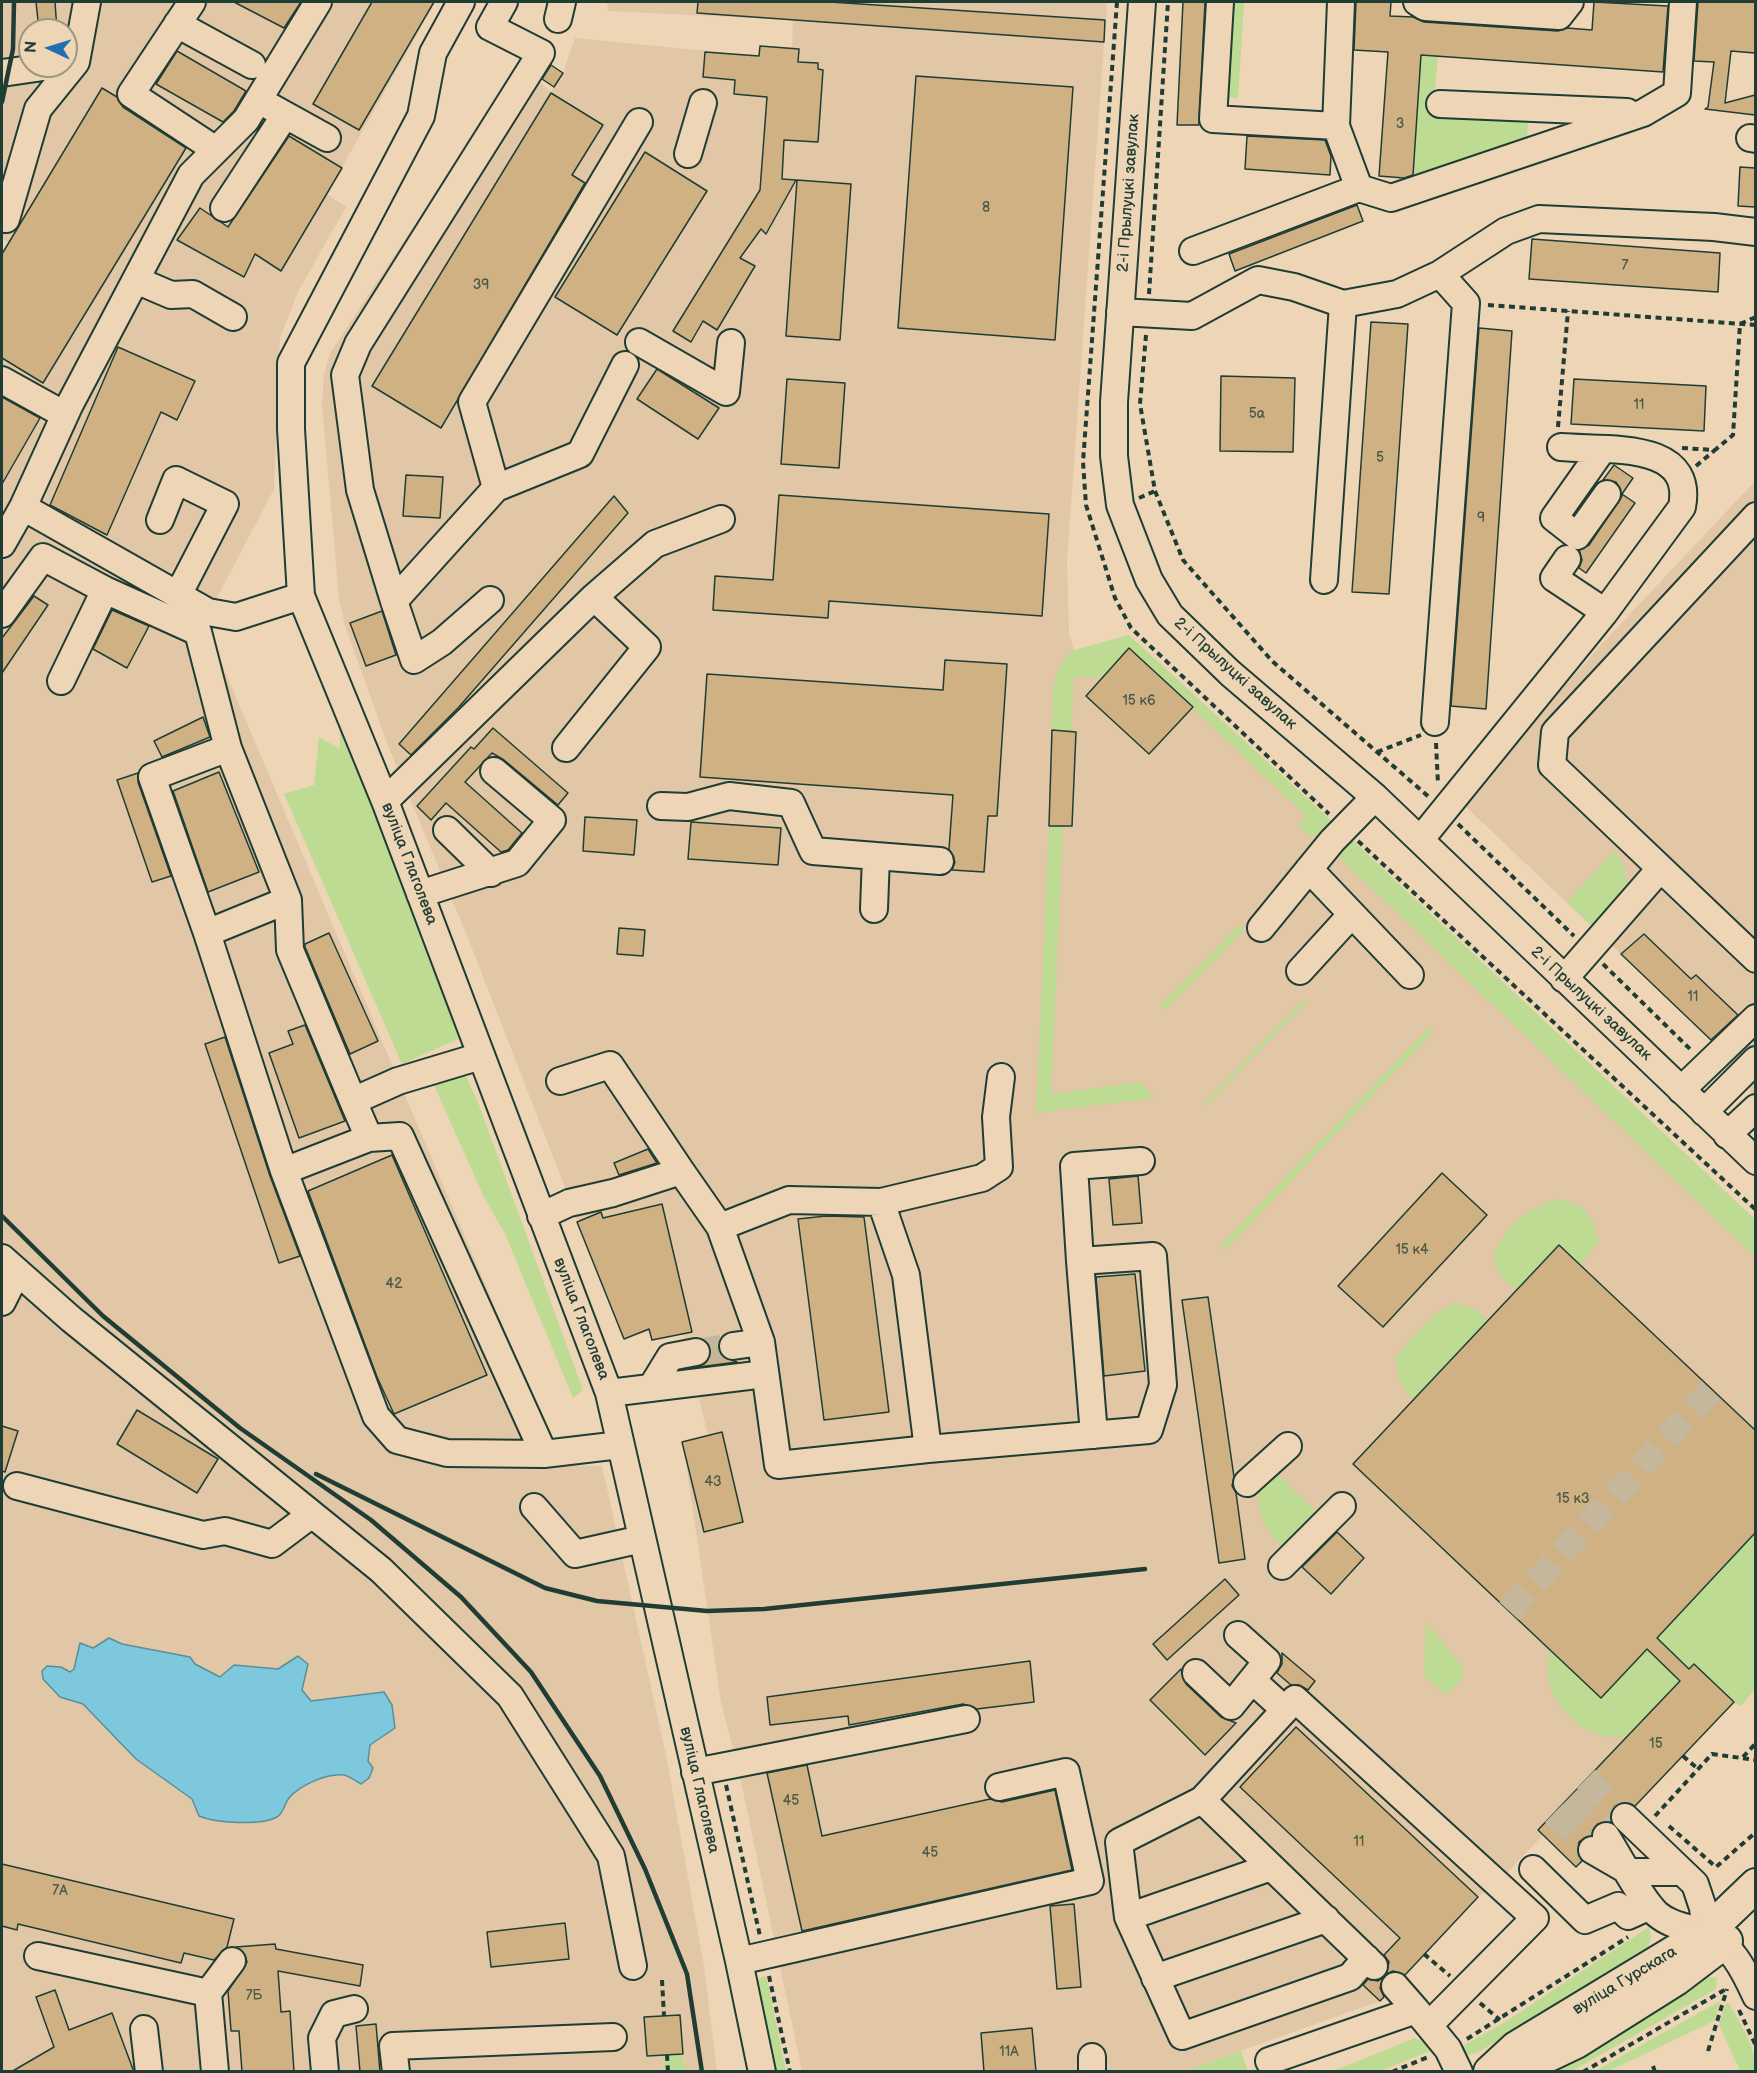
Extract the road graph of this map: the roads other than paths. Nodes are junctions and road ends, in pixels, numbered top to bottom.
1 (87, 2) edge
2 (192, 2) edge
3 (318, 2) edge
4 (461, 2) edge
5 (504, 2) edge
6 (1142, 2) edge
7 (1220, 2) edge
8 (1341, 2) edge
9 (1417, 2) edge
10 (1570, 2) edge
11 (1683, 2) edge
12 (177, 24) junction
13 (78, 36) edge
14 (252, 65) dead end
15 (18, 71) edge
16 (2, 73) edge
17 (60, 78) edge
18 (258, 100) junction
19 (703, 103) dead end
20 (1440, 104) dead end
21 (1643, 113) junction
22 (285, 115) junction
23 (639, 122) dead end
24 (1336, 126) junction
25 (327, 138) dead end
26 (216, 150) junction
27 (688, 154) dead end
28 (1359, 188) junction
29 (224, 208) dead end
30 (6, 219) dead end
31 (1755, 232) edge
32 (1193, 251) dead end
33 (1440, 274) junction
34 (136, 280) junction
35 (1343, 304) junction
36 (1120, 312) junction
37 (233, 316) dead end
38 (639, 342) dead end
39 (731, 343) dead end
40 (625, 365) dead end
41 (2, 380) edge
42 (65, 416) junction
43 (1559, 442) road end
44 (1602, 450) junction
45 (496, 488) junction
46 (1607, 494) dead end
47 (23, 507) junction
48 (1755, 516) edge
49 (721, 519) dead end
50 (159, 520) dead end
51 (2, 544) edge
52 (1567, 559) dead end
53 (1324, 580) dead end
54 (105, 590) junction
55 (178, 595) junction
56 (301, 596) junction
57 (594, 597) junction
58 (490, 600) dead end
59 (394, 601) junction
60 (1605, 612) junction
61 (2, 614) edge
62 (61, 681) dead end
63 (1435, 725) road end
64 (228, 748) junction
65 (566, 748) dead end
66 (494, 771) dead end
67 (1375, 797) junction
68 (385, 801) junction
69 (661, 806) dead end
70 (447, 830) dead end
71 (1420, 840) junction
72 (876, 856) junction
73 (940, 861) dead end
74 (1309, 868) junction
75 (1660, 869) junction
76 (491, 873) junction
77 (420, 894) junction
78 (288, 900) junction
79 (874, 909) dead end
80 (1352, 914) junction
81 (1261, 928) dead end
82 (207, 933) junction
83 (1755, 959) edge
84 (1300, 971) dead end
85 (1410, 975) dead end
86 (1563, 979) junction
87 (1755, 1018) edge
88 (481, 1056) junction
89 (1755, 1060) edge
90 (1001, 1077) dead end
91 (560, 1081) dead end
92 (1681, 1090) junction
93 (353, 1101) junction
94 (1755, 1108) edge
95 (1704, 1112) junction
96 (1727, 1135) junction
97 (369, 1138) junction
98 (1141, 1161) dead end
99 (1755, 1161) edge
100 (284, 1171) junction
101 (681, 1171) junction
102 (881, 1202) junction
103 (542, 1216) junction
104 (720, 1227) junction
105 (1080, 1261) junction
106 (9, 1265) edge
107 (2, 1302) edge
108 (761, 1342) junction
109 (733, 1346) tunnel mouth
110 (696, 1352) tunnel mouth
111 (765, 1374) junction
112 (651, 1388) junction
113 (609, 1393) junction
114 (1094, 1435) junction
115 (620, 1445) junction
116 (1288, 1446) dead end
117 (928, 1449) junction
118 (544, 1454) junction
119 (1246, 1483) dead end
120 (17, 1486) dead end
121 (1342, 1506) dead end
122 (534, 1507) dead end
123 (312, 1514) junction
124 (642, 1539) junction
125 (1282, 1566) dead end
126 (1238, 1635) dead end
127 (1196, 1673) dead end
128 (1252, 1680) junction
129 (1285, 1710) junction
130 (966, 1719) dead end
131 (695, 1772) junction
132 (999, 1787) dead end
133 (1202, 1800) junction
134 (1271, 1867) junction
135 (1533, 1869) dead end
136 (1630, 1872) junction
137 (1682, 1872) junction
138 (1755, 1885) edge
139 (1650, 1906) junction
140 (1755, 1915) edge
141 (1128, 1917) junction
142 (1326, 1919) junction
143 (1715, 1938) junction
144 (38, 1956) dead end
145 (232, 1961) dead end
146 (739, 1962) junction
147 (633, 1966) dead end
148 (1155, 1978) junction
149 (1395, 1986) dead end
150 (208, 1993) junction
151 (1742, 2000) edge
152 (354, 2009) dead end
153 (1423, 2017) junction
154 (144, 2029) dead end
155 (614, 2037) dead end
156 (1453, 2060) edge
157 (1269, 2061) dead end
158 (149, 2072) edge
159 (215, 2072) edge
160 (325, 2072) edge
161 (396, 2072) edge
162 (762, 2072) edge
163 (1490, 2072) edge
164 (1513, 2072) edge

1 - 13 street
2 - 12 street
3 - 18 street
4 - 56 street, вуліца Глаголева
5 - 59 street
6 - 36 street, 2-і Прылуцкі завулак
7 - 24 street
8 - 24 street
9 - 10 street
11 - 21 street
12 - 14 street
12 - 26 street
15 - 16 street
17 - 30 street
18 - 22 street
18 - 26 street
19 - 27 street
20 - 21 street
21 - 28 street
22 - 25 street
22 - 29 street
23 - 45 street
24 - 28 street
26 - 34 street
28 - 32 street
31 - 33 street
33 - 35 street
33 - 63 street
34 - 37 street
34 - 42 street
35 - 36 street
35 - 53 street
36 - 67 street, 2-і Прылуцкі завулак
38 - 39 street
40 - 45 street
41 - 42 street
42 - 47 street
43 - 44 street
44 - 46 street
44 - 60 street
45 - 59 street
47 - 51 street
47 - 55 street
48 - 75 street
49 - 57 street
50 - 55 street
52 - 60 street
54 - 61 street
54 - 62 street
54 - 64 street
55 - 56 street
56 - 68 street, вуліца Глаголева
57 - 65 street
57 - 68 street
58 - 59 street
60 - 71 street
64 - 78 street
64 - 82 street
66 - 76 street
67 - 71 street, 2-і Прылуцкі завулак
67 - 74 street
68 - 77 street, вуліца Глаголева
69 - 72 street
70 - 76 street
71 - 86 street, 2-і Прылуцкі завулак
72 - 73 street
72 - 79 street
74 - 80 street
74 - 81 street
75 - 83 street
75 - 86 street
76 - 77 street
77 - 88 street, вуліца Глаголева
78 - 82 street
78 - 93 street
80 - 84 street
80 - 85 street
82 - 100 street
86 - 92 street, 2-і Прылуцкі завулак
87 - 92 street
88 - 93 street
88 - 103 street, вуліца Глаголева
89 - 95 street
90 - 102 street
91 - 101 street
92 - 95 street, 2-і Прылуцкі завулак
93 - 97 street
94 - 96 street
95 - 96 street, 2-і Прылуцкі завулак
96 - 99 street, 2-і Прылуцкі завулак
97 - 100 street
97 - 118 street
98 - 105 street
100 - 118 street
101 - 103 street
101 - 104 street
102 - 104 street
102 - 117 street
103 - 113 street, вуліца Глаголева
104 - 108 street
105 - 114 street
105 - 114 street
106 - 107 street
106 - 123 street
108 - 109 street
108 - 111 street
110 - 112 street
111 - 112 street
111 - 117 street
112 - 113 street
113 - 115 street, вуліца Глаголева
114 - 117 street
115 - 118 street
115 - 124 street, вуліца Глаголева
116 - 119 street
120 - 123 street
121 - 125 street
122 - 124 street
123 - 147 street
124 - 131 street, вуліца Глаголева
126 - 128 street
127 - 128 street
128 - 129 street
129 - 133 street
129 - 153 street
130 - 131 street
131 - 146 street, вуліца Глаголева
132 - 146 street
133 - 134 street
133 - 141 street
134 - 141 street
134 - 142 street
135 - 139 street
136 - 137 street
136 - 137 street
136 - 139 street
137 - 143 street
138 - 143 main road, вуліца Гурскага
139 - 143 street
140 - 143 main road, вуліца Гурскага
141 - 148 street
142 - 148 street
142 - 148 street
143 - 151 street
143 - 163 main road, вуліца Гурскага
143 - 164 main road, вуліца Гурскага
144 - 150 street
145 - 150 street
146 - 162 street, вуліца Глаголева
149 - 153 street
150 - 159 street
152 - 160 street
153 - 156 street
153 - 157 street
154 - 158 street
155 - 161 street

